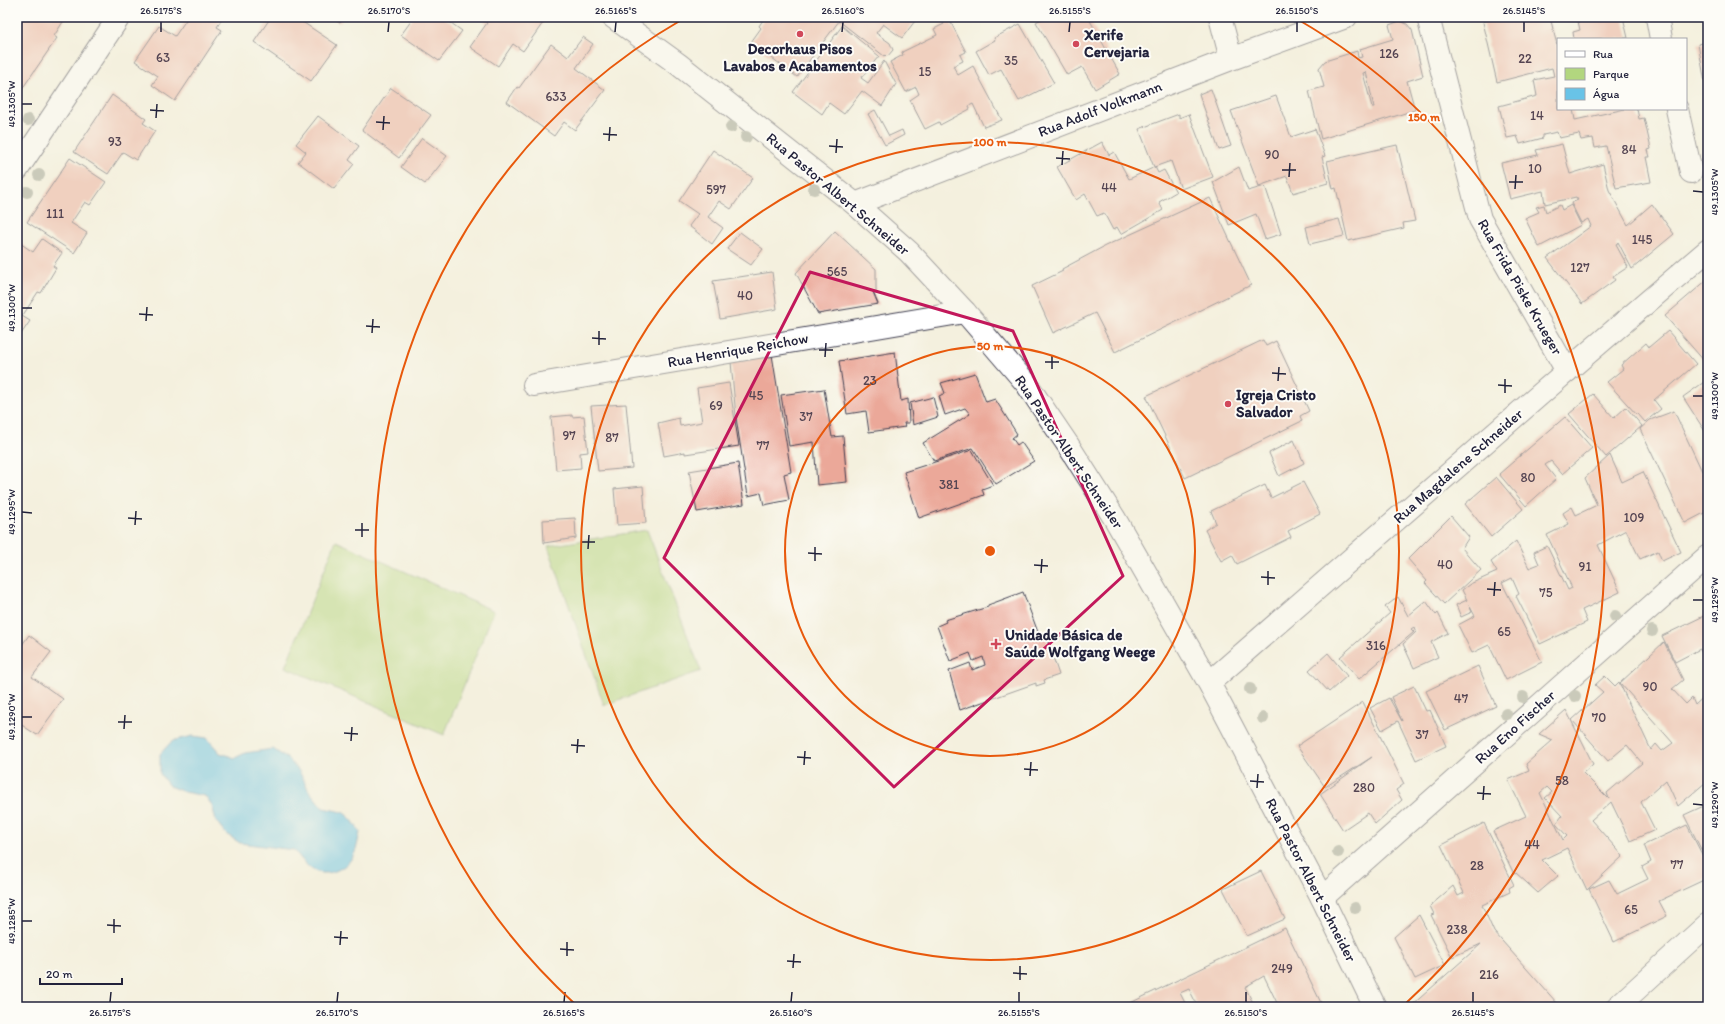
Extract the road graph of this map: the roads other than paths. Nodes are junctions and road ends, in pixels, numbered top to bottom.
1 (119, 17) edge
2 (613, 17) edge
3 (1220, 17) edge
4 (1346, 17) edge
5 (1428, 17) edge
6 (1657, 17) edge
7 (1662, 38) edge
8 (1231, 59) junction
9 (1677, 110) edge
10 (17, 170) edge
11 (1691, 172) dead end
12 (855, 204) junction
13 (1708, 250) edge
14 (965, 312) junction
15 (1567, 370) junction
16 (534, 385) dead end
17 (1708, 556) edge
18 (1209, 683) junction
19 (1322, 898) junction
20 (1708, 924) edge
21 (1375, 1007) edge
22 (1617, 1007) edge

1 - 10 street
2 - 12 street, Rua Pastor Albert Schneider
3 - 8 street
4 - 8 street, Rua Adolf Volkmann
5 - 15 street, Rua Frida Piske Krueger
6 - 7 street
8 - 12 street, Rua Adolf Volkmann
9 - 11 street
12 - 14 street, Rua Pastor Albert Schneider
13 - 15 street, Rua Magdalene Schneider
14 - 16 street, Rua Henrique Reichow
14 - 18 street, Rua Pastor Albert Schneider
15 - 18 street, Rua Magdalene Schneider
17 - 19 street, Rua Eno Fischer
18 - 19 street, Rua Pastor Albert Schneider
19 - 21 street, Rua Pastor Albert Schneider
20 - 22 street

